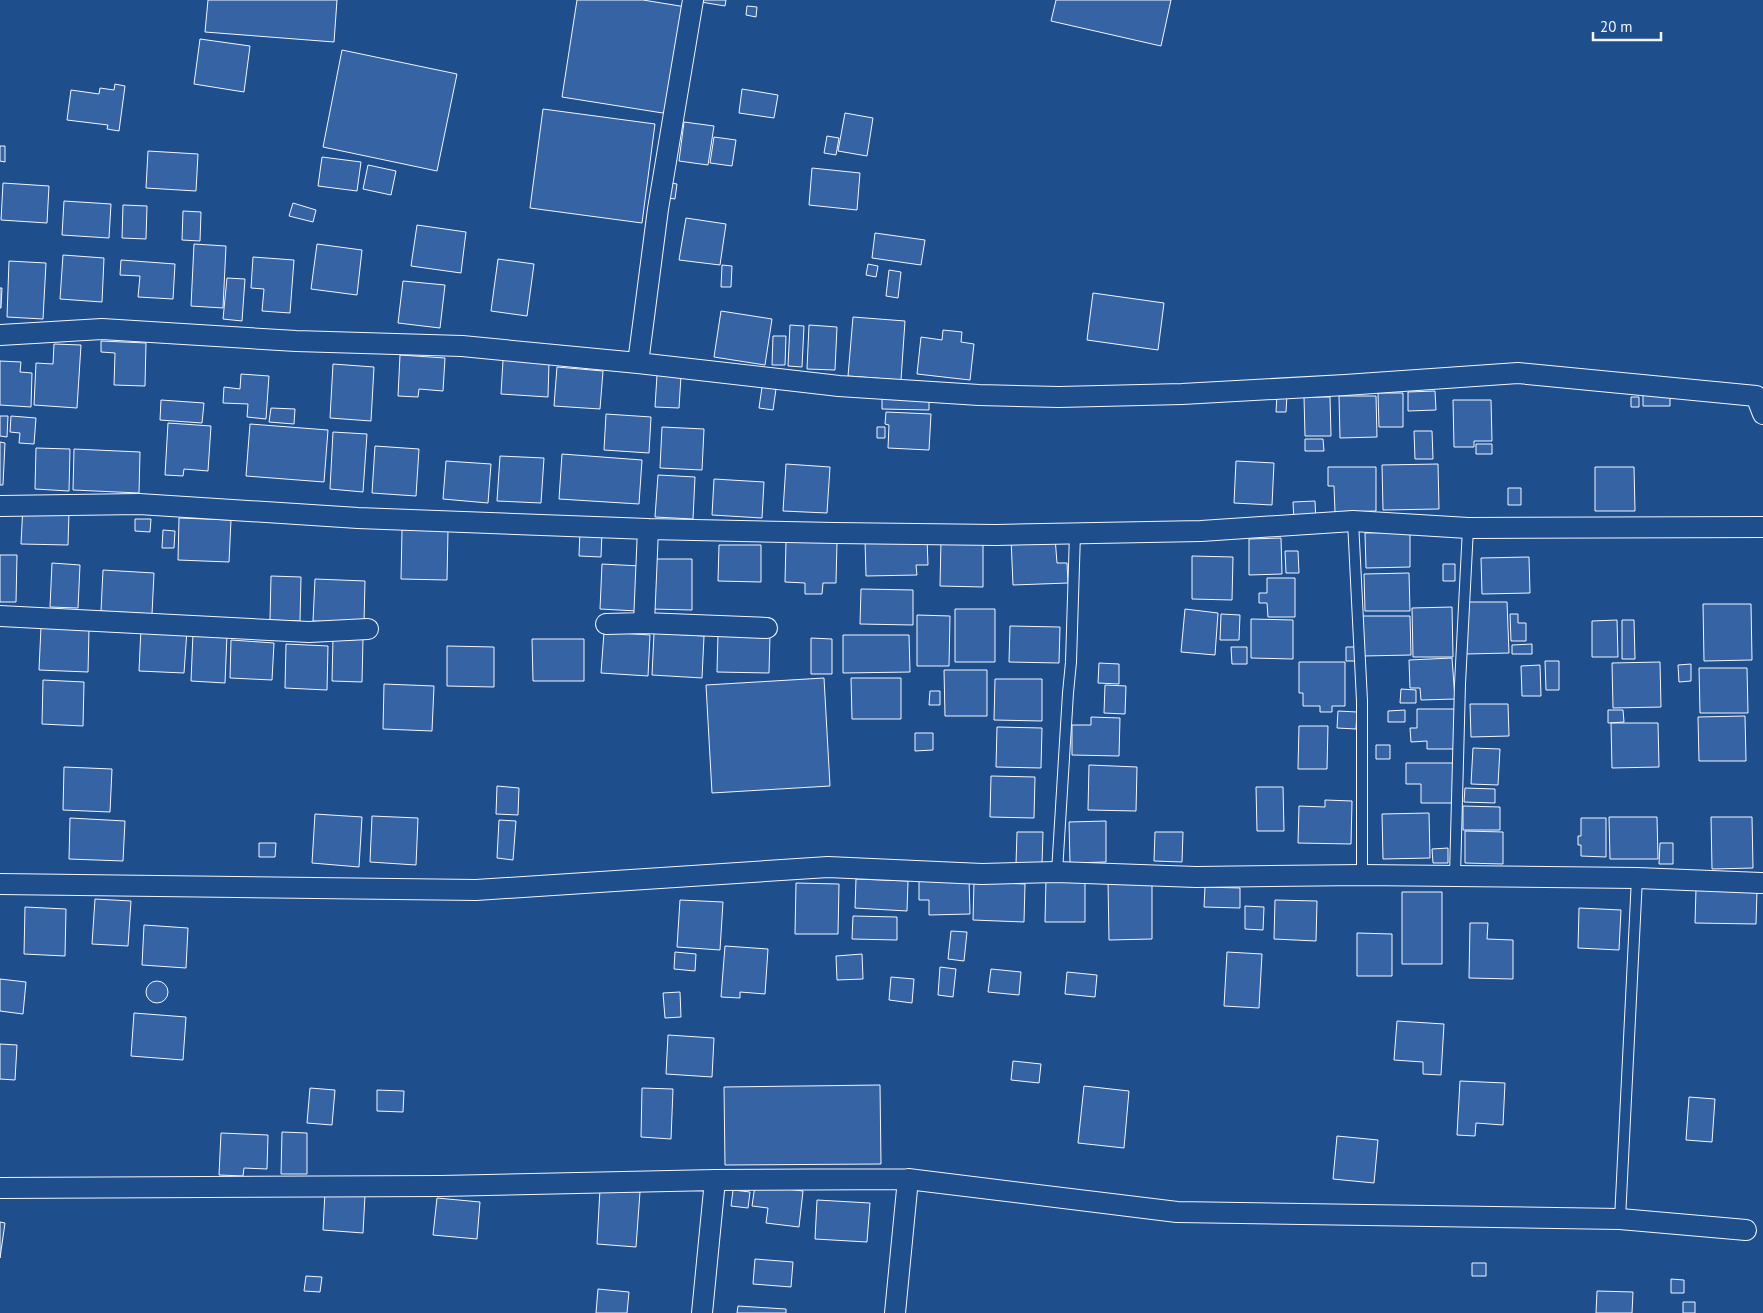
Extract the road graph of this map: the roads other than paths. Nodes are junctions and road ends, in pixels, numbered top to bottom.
1 (693, 0) edge
2 (0, 335) edge
3 (638, 363) junction
4 (1763, 414) edge
5 (0, 506) edge
6 (1353, 521) junction
7 (1763, 527) edge
8 (1468, 528) junction
9 (648, 529) junction
10 (1075, 533) junction
11 (0, 616) edge
12 (606, 624) dead end
13 (644, 624) junction
14 (767, 628) dead end
15 (368, 629) dead end
16 (1057, 872) junction
17 (1362, 875) junction
18 (1455, 876) junction
19 (1637, 878) junction
20 (1761, 883) dead end
21 (0, 884) edge
22 (908, 1179) junction
23 (715, 1180) junction
24 (0, 1188) edge
25 (1620, 1219) junction
26 (1746, 1230) dead end
27 (702, 1313) edge
28 (896, 1313) edge

1 - 3 street
2 - 3 street
3 - 4 street
5 - 9 street
6 - 8 street
6 - 10 street
6 - 17 lane
7 - 8 street
8 - 18 lane
9 - 10 street
9 - 13 street
10 - 16 lane
11 - 15 street
12 - 13 street
13 - 14 street
16 - 17 street
16 - 21 street
17 - 18 street
18 - 19 street
19 - 20 street
19 - 25 lane
22 - 23 street
22 - 25 street
22 - 28 street
23 - 24 street
23 - 27 street
25 - 26 street

